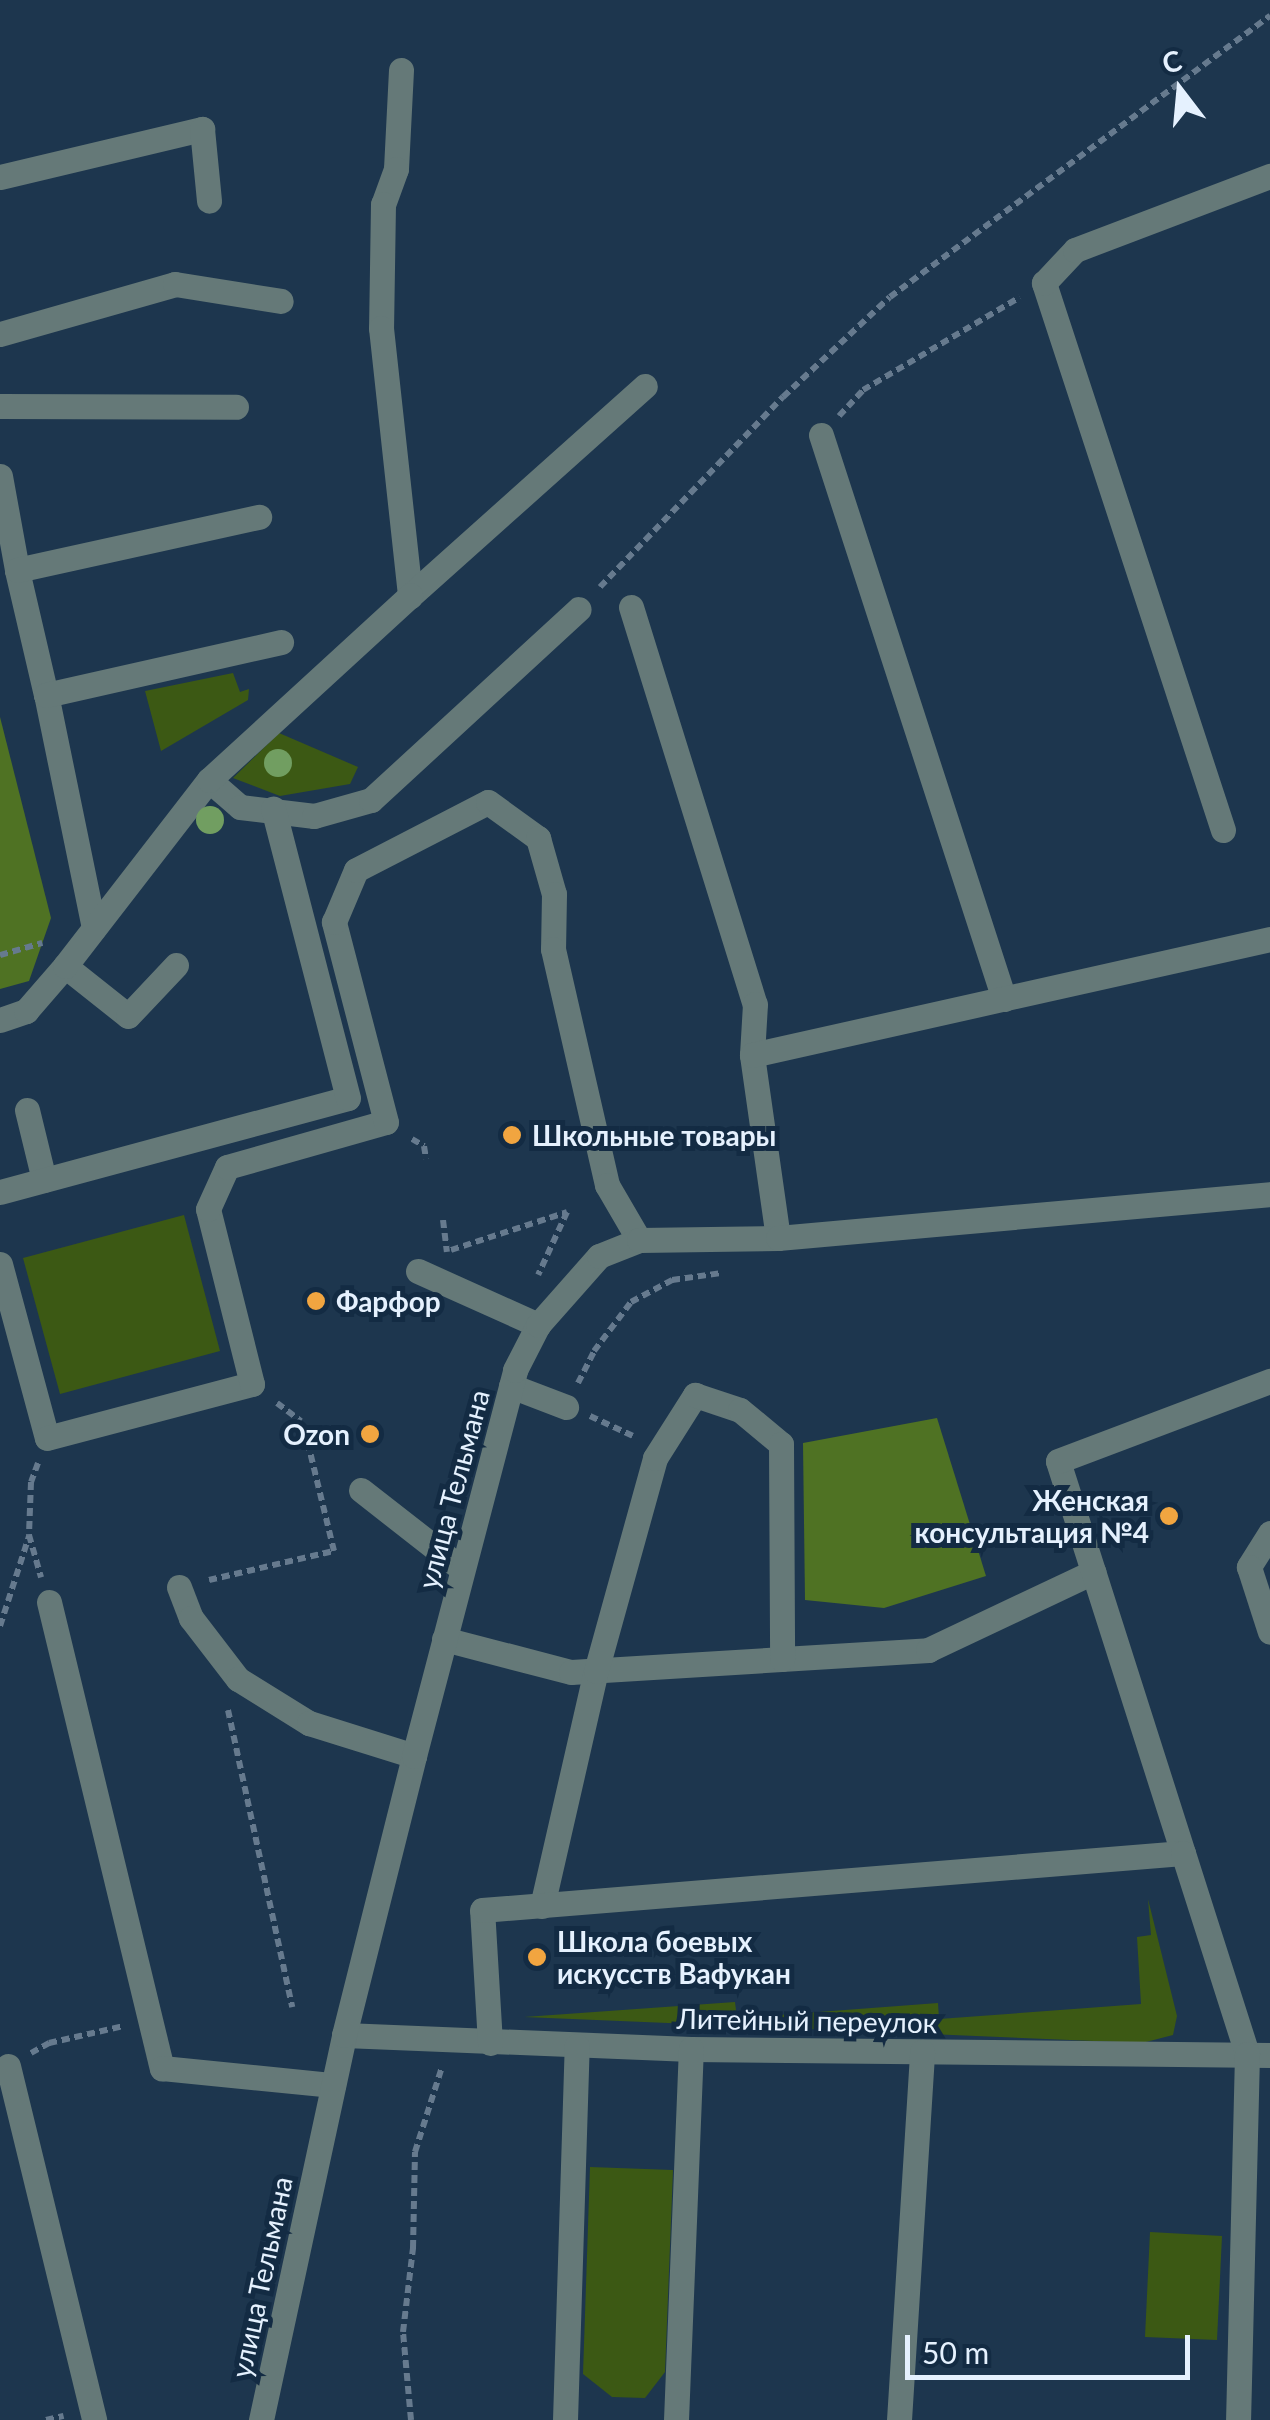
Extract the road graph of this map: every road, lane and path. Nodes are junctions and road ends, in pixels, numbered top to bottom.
1 (1270, 16) edge
2 (401, 70) dead end
3 (1270, 176) edge
4 (0, 177) edge
5 (209, 201) dead end
6 (1044, 283) junction
7 (281, 301) dead end
8 (0, 334) edge
9 (646, 386) dead end
10 (0, 406) edge
11 (236, 407) dead end
12 (821, 435) joint
13 (0, 476) edge
14 (259, 517) dead end
15 (17, 570) junction
16 (410, 596) junction
17 (631, 607) dead end
18 (578, 609) joint
19 (281, 642) dead end
20 (46, 695) junction
21 (210, 780) junction
22 (273, 809) junction
23 (1222, 830) dead end
24 (94, 928) junction
25 (1270, 939) edge
26 (65, 966) junction
27 (176, 966) dead end
28 (1004, 1000) junction
29 (0, 1020) edge
30 (752, 1054) junction
31 (27, 1110) dead end
32 (44, 1180) junction
33 (0, 1192) edge
34 (1270, 1194) edge
35 (778, 1238) junction
36 (639, 1240) junction
37 (450, 1250) dead end
38 (0, 1264) edge
39 (418, 1270) dead end
40 (725, 1272) dead end
41 (528, 1320) junction
42 (1270, 1381) edge
43 (511, 1386) junction
44 (566, 1407) junction
45 (47, 1438) junction
46 (310, 1448) dead end
47 (654, 1458) junction
48 (361, 1490) dead end
49 (1270, 1533) edge
50 (29, 1534) junction
51 (462, 1569) junction
52 (1094, 1572) junction
53 (179, 1586) joint
54 (48, 1602) joint
55 (0, 1626) edge
56 (1270, 1632) edge
57 (444, 1638) junction
58 (215, 1649) junction
59 (782, 1659) junction
60 (596, 1670) junction
61 (414, 1756) junction
62 (1183, 1853) junction
63 (542, 1906) junction
64 (292, 2007) dead end
65 (148, 2021) junction
66 (344, 2035) junction
67 (450, 2042) junction
68 (490, 2043) junction
69 (577, 2046) junction
70 (690, 2050) junction
71 (922, 2052) junction
72 (1258, 2055) edge
73 (8, 2066) joint
74 (332, 2085) junction
75 (94, 2420) edge
76 (261, 2420) edge
77 (411, 2420) edge
78 (565, 2420) edge
79 (676, 2420) edge
80 (899, 2420) edge
81 (1238, 2420) edge

1 - 18 path
2 - 16 street
3 - 6 street
4 - 5 street
6 - 12 path
6 - 23 street
7 - 8 street
9 - 16 street
10 - 11 street
12 - 28 street
13 - 15 street
14 - 15 street
15 - 20 street
16 - 21 street
17 - 30 street
18 - 22 street
19 - 20 street
20 - 24 street
21 - 22 street
21 - 24 street
22 - 32 street
24 - 26 street
25 - 28 street
26 - 27 street
26 - 29 street
28 - 30 street
30 - 35 street
31 - 32 street
32 - 33 street
34 - 35 street, улица Тельмана
35 - 36 street, улица Тельмана
36 - 41 street, улица Тельмана
36 - 45 street
37 - 41 path
38 - 45 street
39 - 41 street
40 - 44 path
41 - 43 street, улица Тельмана
42 - 52 street
43 - 44 street
43 - 51 street, улица Тельмана
44 - 47 path
45 - 50 path
46 - 53 path
47 - 59 street
47 - 60 street
48 - 51 street
49 - 56 street
50 - 54 path
50 - 55 path
51 - 57 street, улица Тельмана
52 - 59 street
52 - 62 street
53 - 58 street
54 - 65 street
57 - 60 street
57 - 61 street, улица Тельмана
58 - 61 street
58 - 64 path
59 - 60 street
60 - 63 street
61 - 66 street, улица Тельмана
62 - 63 street
62 - 72 street
63 - 68 street
65 - 73 path
65 - 74 street
66 - 67 street, Литейный переулок
66 - 74 street, улица Тельмана
67 - 68 street, Литейный переулок
67 - 77 path
68 - 69 street, Литейный переулок
69 - 70 street, Литейный переулок
69 - 78 street
70 - 71 street, Литейный переулок
70 - 79 street
71 - 72 street, Литейный переулок
71 - 80 street
72 - 81 street
73 - 75 street
74 - 76 street, улица Тельмана

